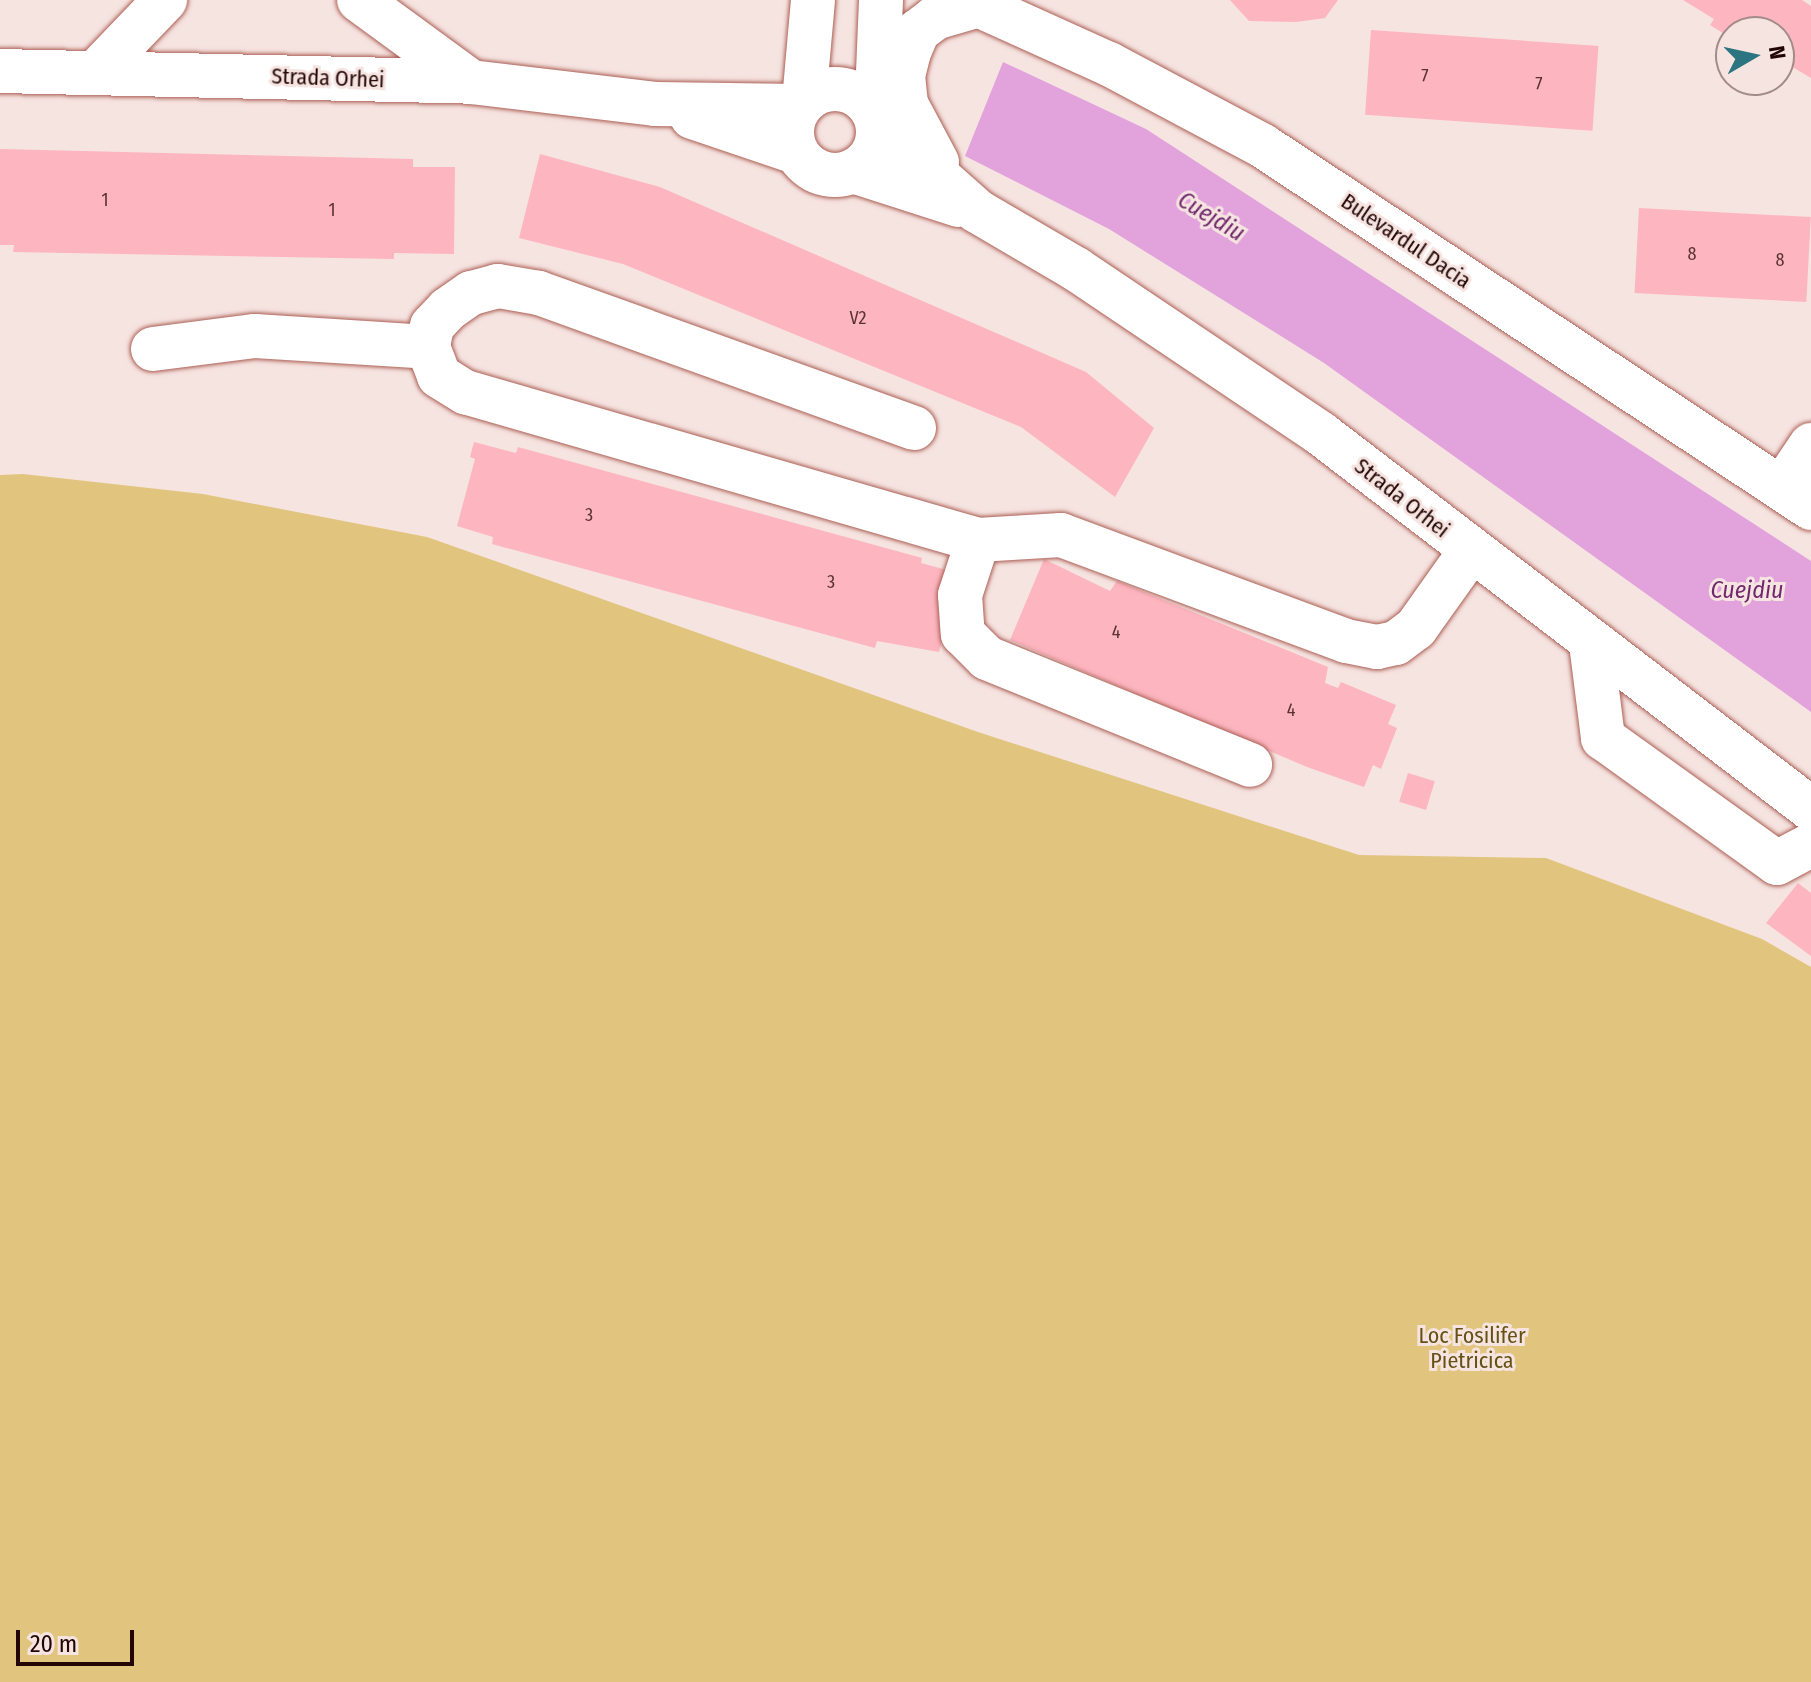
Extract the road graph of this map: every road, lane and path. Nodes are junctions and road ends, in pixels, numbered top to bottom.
1 (165, 0) edge
2 (359, 0) edge
3 (813, 0) edge
4 (881, 0) edge
5 (976, 1) edge
6 (0, 71) edge
7 (96, 72) junction
8 (471, 82) junction
9 (802, 103) junction
10 (655, 104) junction
11 (876, 119) junction
12 (796, 152) junction
13 (853, 171) junction
14 (977, 211) junction
15 (428, 347) junction
16 (153, 349) dead end
17 (914, 428) dead end
18 (1811, 445) edge
19 (1797, 498) edge
20 (978, 540) junction
21 (1470, 552) junction
22 (1591, 643) junction
23 (1250, 765) dead end
24 (1811, 809) edge
25 (1811, 845) edge

1 - 7 main road
2 - 8 main road
3 - 9 main road
4 - 11 main road
5 - 14 main road
5 - 19 main road, Bulevardul Dacia
6 - 7 main road, Strada Orhei
7 - 8 main road, Strada Orhei
8 - 10 main road, Strada Orhei
9 - 10 main road, Strada Orhei
9 - 11 main road
9 - 12 main road
10 - 12 main road, Strada Orhei
11 - 13 main road
11 - 14 main road, Strada Orhei
12 - 13 main road
13 - 14 main road, Strada Orhei
14 - 21 main road, Strada Orhei
15 - 16 main road
15 - 17 main road
15 - 20 main road
18 - 19 main road
20 - 21 main road
20 - 23 main road
21 - 22 main road, Strada Orhei
22 - 24 main road, Strada Orhei
22 - 25 main road

